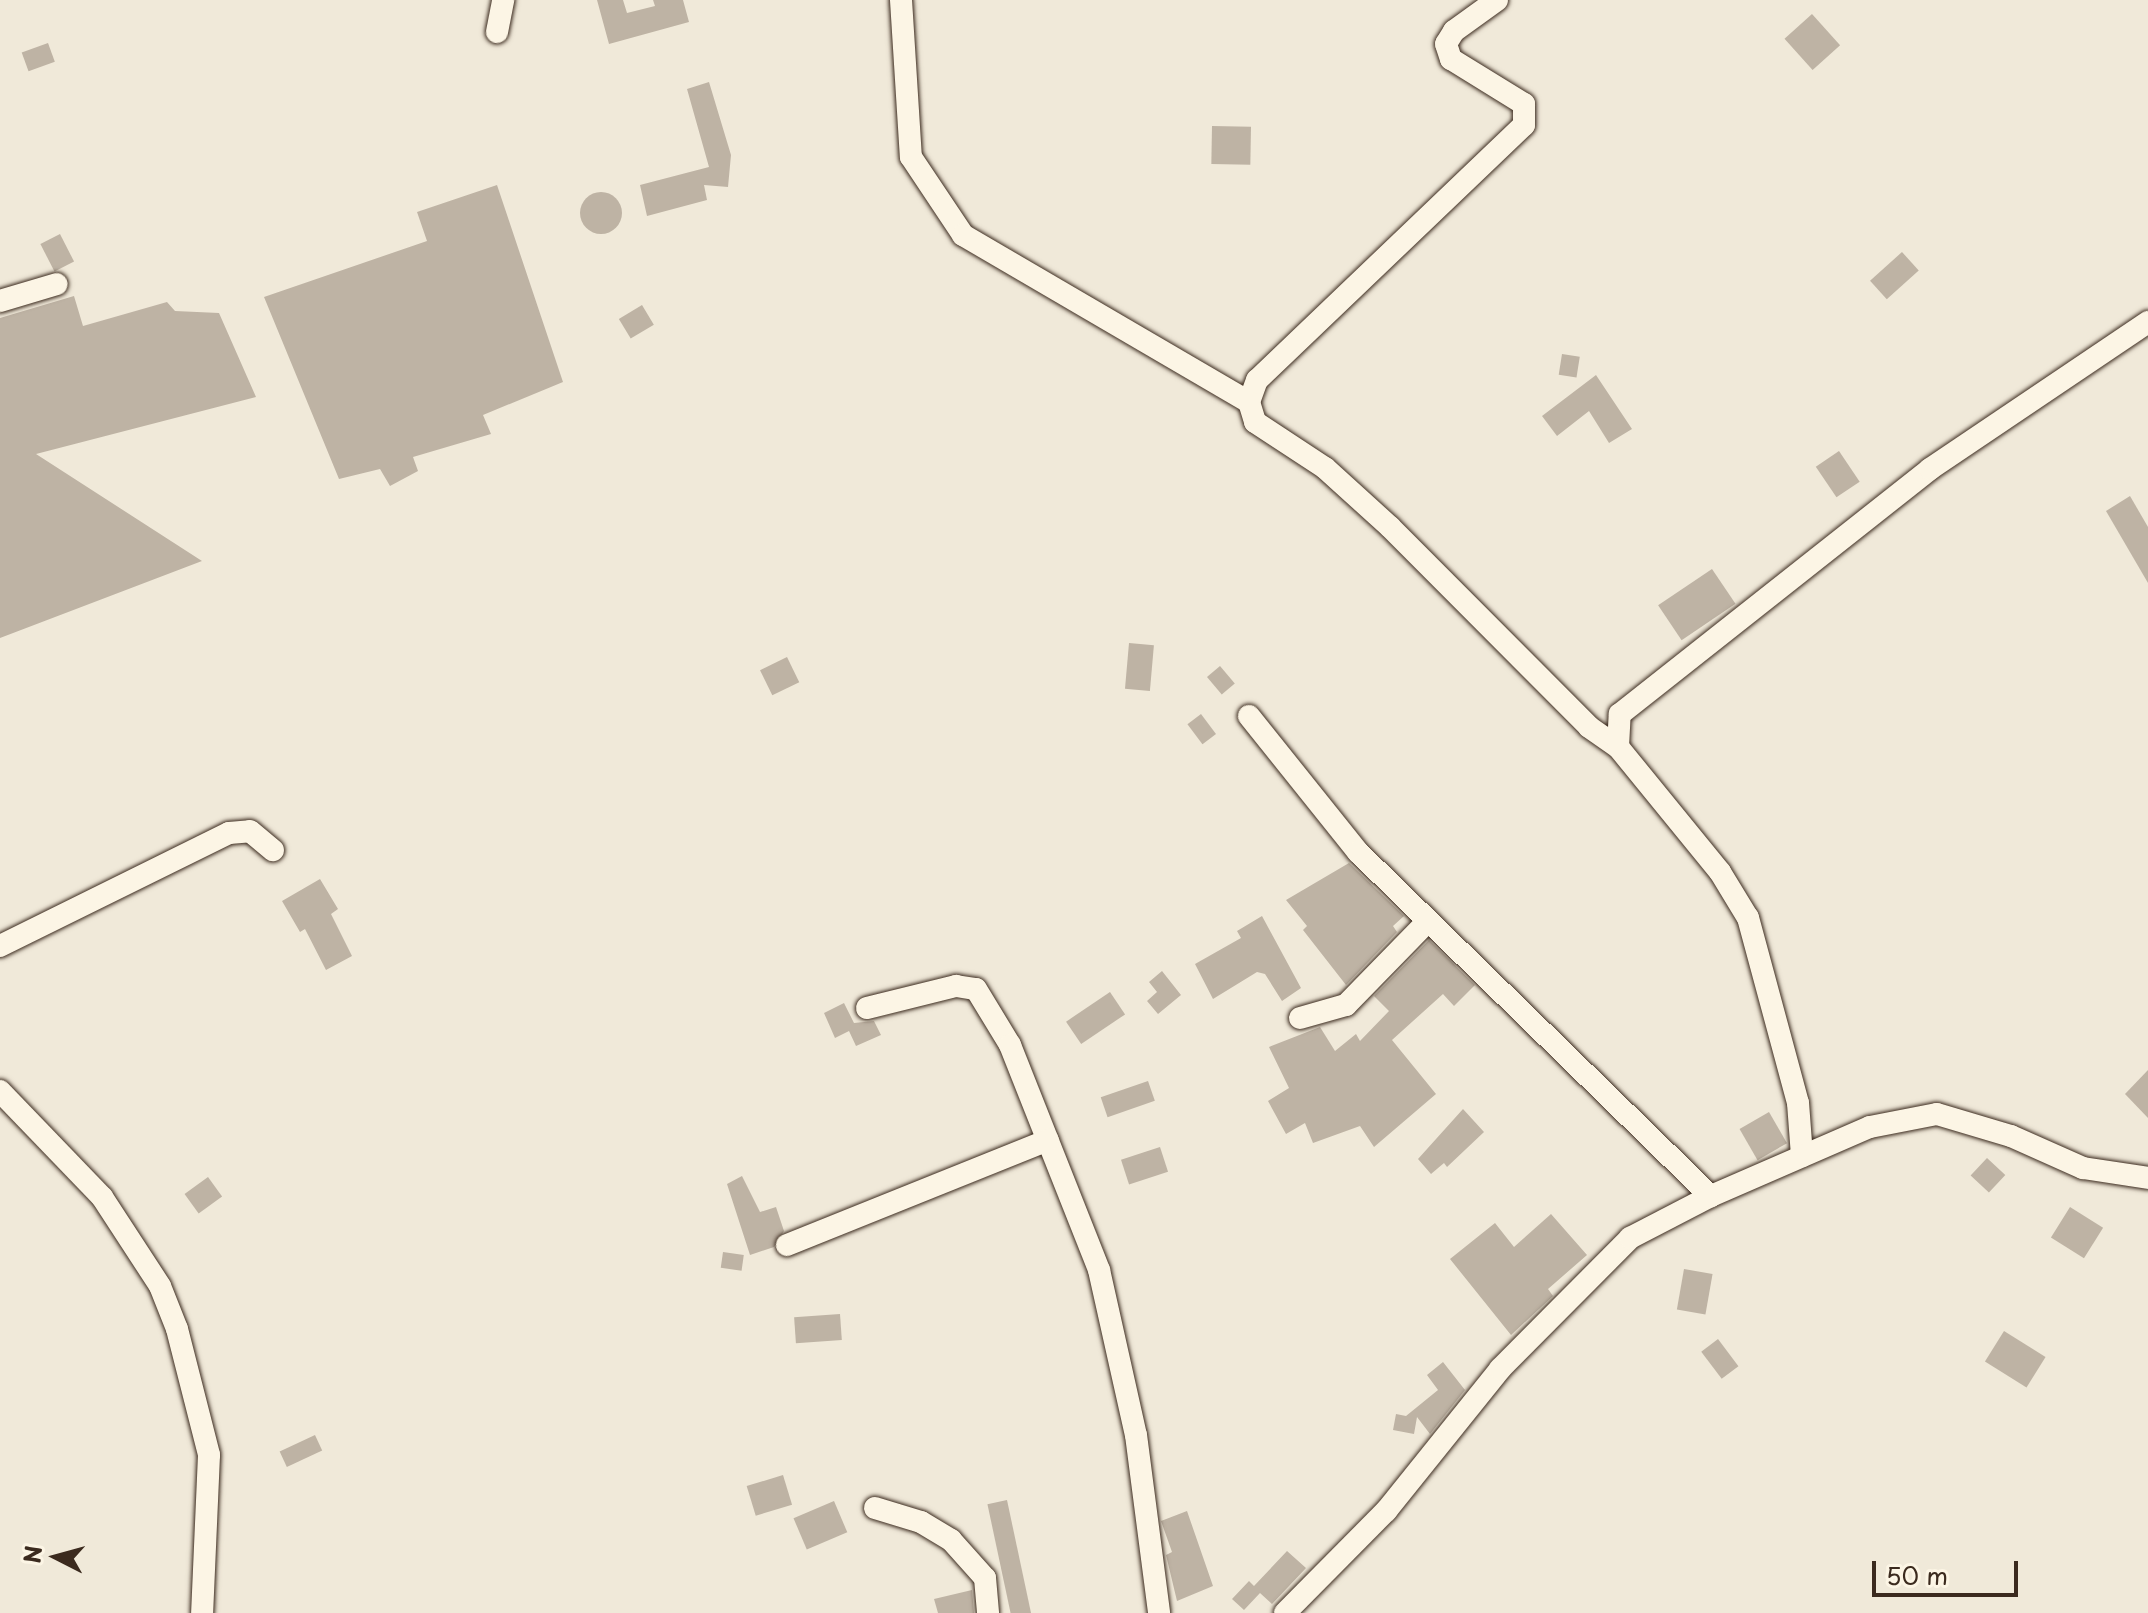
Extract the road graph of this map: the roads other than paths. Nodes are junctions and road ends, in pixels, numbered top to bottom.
1 (503, 0) edge
2 (901, 0) edge
3 (1497, 0) edge
4 (497, 32) dead end
5 (57, 284) dead end
6 (0, 301) edge
7 (2148, 322) edge
8 (1249, 402) junction
9 (1249, 716) dead end
10 (1618, 747) junction
11 (273, 850) dead end
12 (1428, 921) junction
13 (0, 946) edge
14 (867, 1008) dead end
15 (1300, 1018) dead end
16 (0, 1091) edge
17 (1048, 1140) junction
18 (1802, 1156) junction
19 (2148, 1178) edge
20 (1711, 1196) junction
21 (787, 1245) dead end
22 (875, 1508) dead end
23 (202, 1613) edge
24 (988, 1613) edge
25 (1159, 1613) edge
26 (1285, 1613) edge

1 - 4 street
2 - 8 street
3 - 8 street
5 - 6 street
7 - 10 street
8 - 10 street
9 - 12 street
10 - 18 street
11 - 13 street
12 - 15 street
12 - 20 street
14 - 17 street
16 - 23 street
17 - 21 street
17 - 25 street
18 - 19 street
18 - 20 street
20 - 26 street
22 - 24 street

